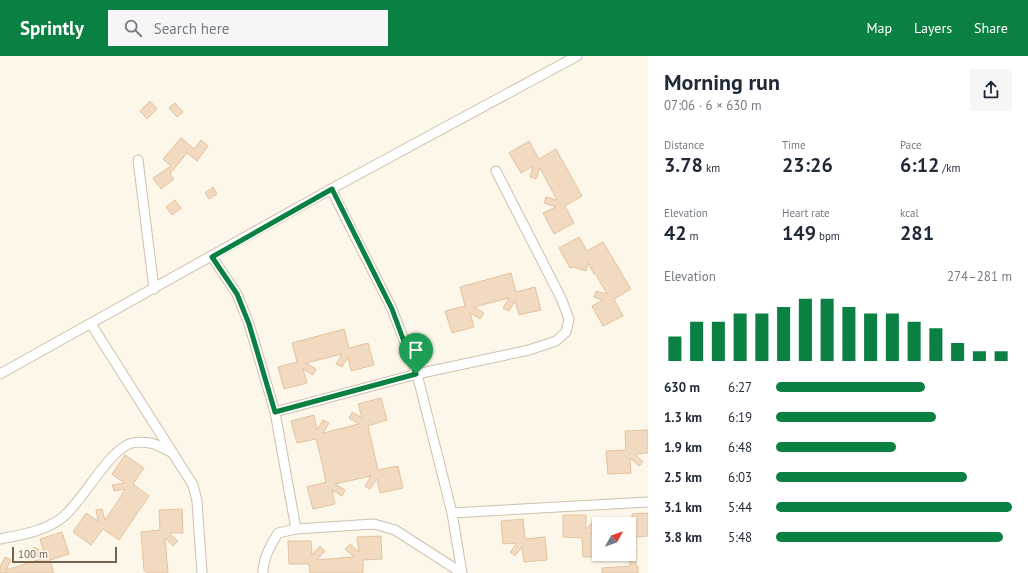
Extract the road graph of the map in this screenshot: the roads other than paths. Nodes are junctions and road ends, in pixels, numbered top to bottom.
1 (577, 56) edge
2 (138, 160) dead end
3 (496, 171) dead end
4 (332, 189) junction
5 (212, 257) junction
6 (154, 290) junction
7 (91, 324) junction
8 (0, 374) edge
9 (416, 374) junction
10 (275, 412) junction
11 (172, 453) junction
12 (648, 502) edge
13 (452, 513) junction
14 (296, 529) junction
15 (0, 538) edge
16 (202, 573) edge
17 (263, 573) edge
18 (462, 573) edge

1 - 4 street
2 - 6 street
3 - 9 street
4 - 5 street
4 - 9 street
5 - 6 street
5 - 10 street
6 - 7 street
7 - 8 street
7 - 11 street
9 - 10 street
9 - 13 street
10 - 14 street
11 - 15 street
11 - 16 street
12 - 13 street
13 - 18 street
14 - 17 street
14 - 18 street

